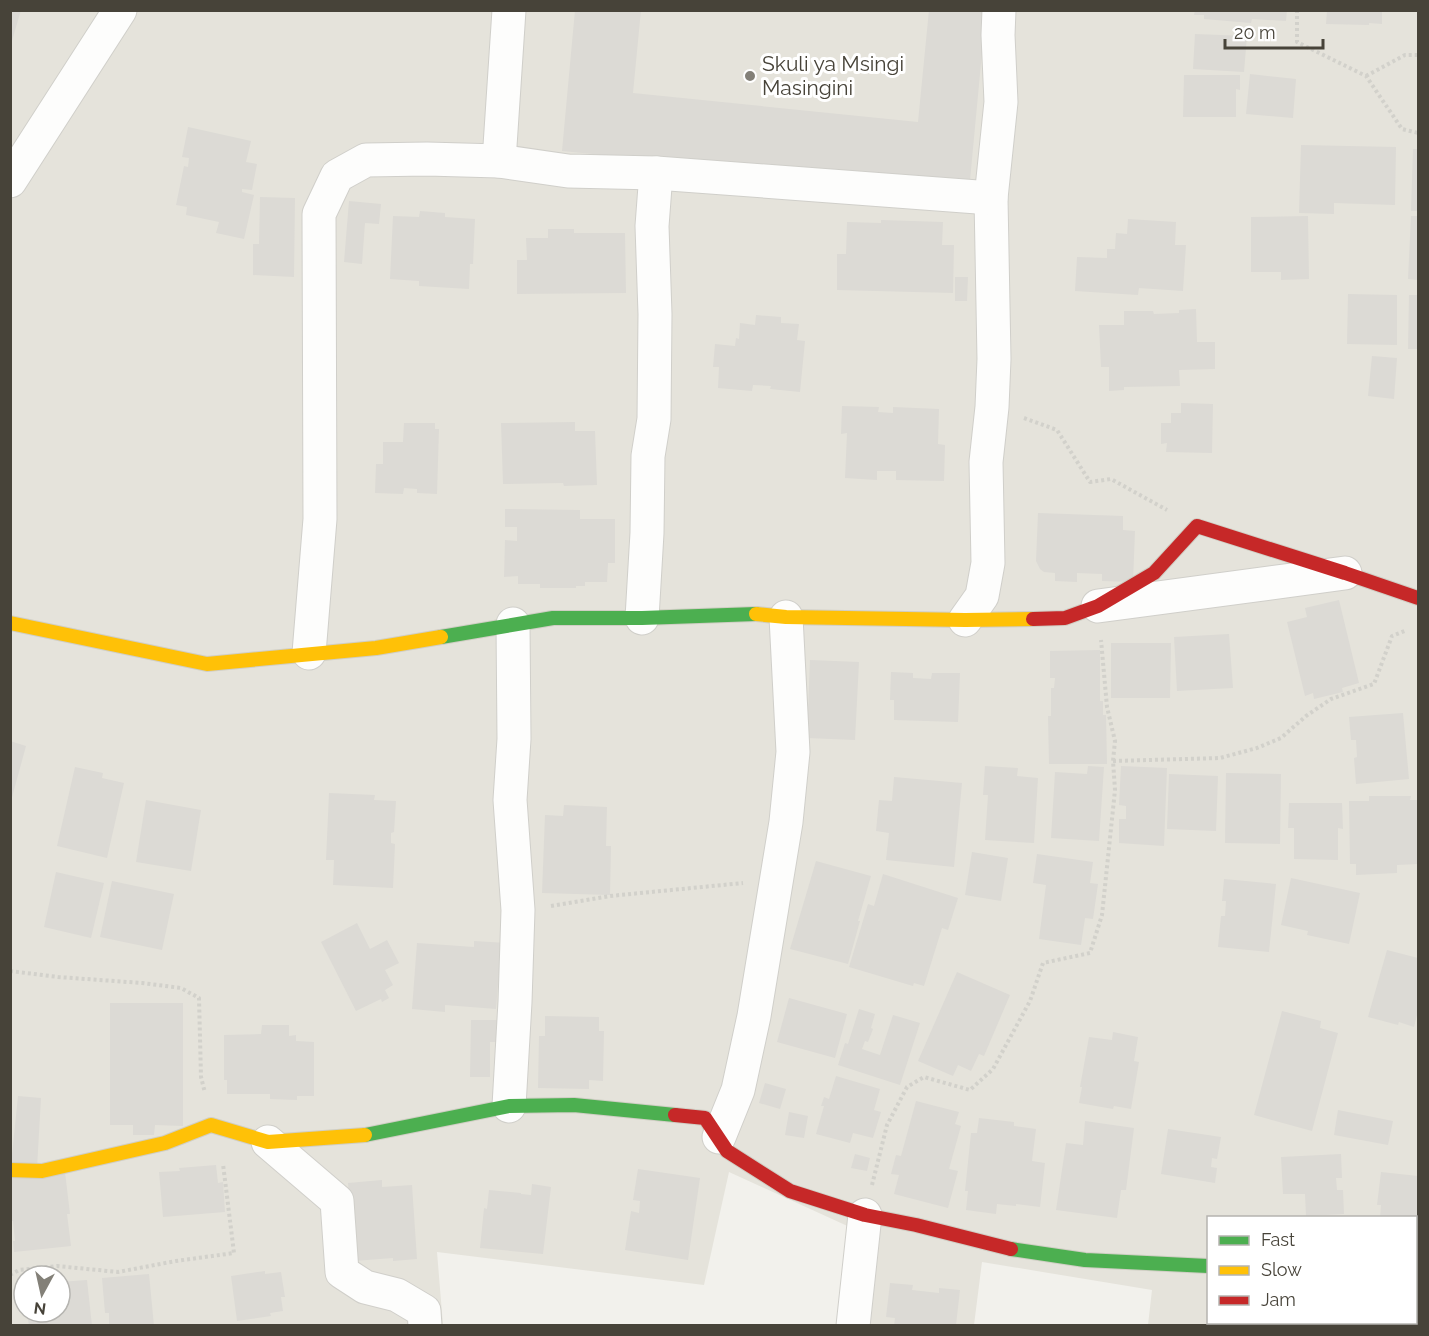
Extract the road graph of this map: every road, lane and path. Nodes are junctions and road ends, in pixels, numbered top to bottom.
1 (120, 10) edge
2 (509, 10) edge
3 (999, 10) edge
4 (1297, 10) edge
5 (1419, 55) edge
6 (1366, 75) junction
7 (1419, 133) edge
8 (499, 161) junction
9 (656, 173) junction
10 (10, 181) edge
11 (991, 198) junction
12 (992, 407) junction
13 (1197, 526) junction
14 (1345, 573) junction
15 (1419, 598) edge
16 (1098, 606) junction
17 (786, 617) junction
18 (642, 618) junction
19 (965, 620) junction
20 (10, 623) edge
21 (513, 624) junction
22 (1410, 629) dead end
23 (309, 653) junction
24 (1113, 761) junction
25 (777, 880) junction
26 (518, 910) junction
27 (10, 971) edge
28 (509, 1106) junction
29 (211, 1125) junction
30 (719, 1137) junction
31 (268, 1142) junction
32 (10, 1170) edge
33 (865, 1215) junction
34 (1207, 1266) edge
35 (10, 1275) edge
36 (425, 1326) edge
37 (853, 1326) edge

1 - 10 street
2 - 8 street
3 - 11 street
4 - 6 path
5 - 6 path
6 - 7 path
8 - 9 street
8 - 23 street
9 - 11 street
9 - 18 street
11 - 12 street
12 - 13 path
12 - 19 street
13 - 14 street
13 - 16 street
14 - 15 street
14 - 16 street
16 - 19 street
16 - 24 path
17 - 18 street
17 - 19 street
17 - 25 street
18 - 21 street
20 - 23 street
21 - 23 street
21 - 26 street
22 - 24 path
24 - 33 path
25 - 26 path
25 - 30 street
26 - 28 street
27 - 29 path
28 - 30 street
28 - 31 street
29 - 31 street
29 - 32 street
29 - 35 path
30 - 33 street
31 - 36 street
33 - 34 street
33 - 37 street

